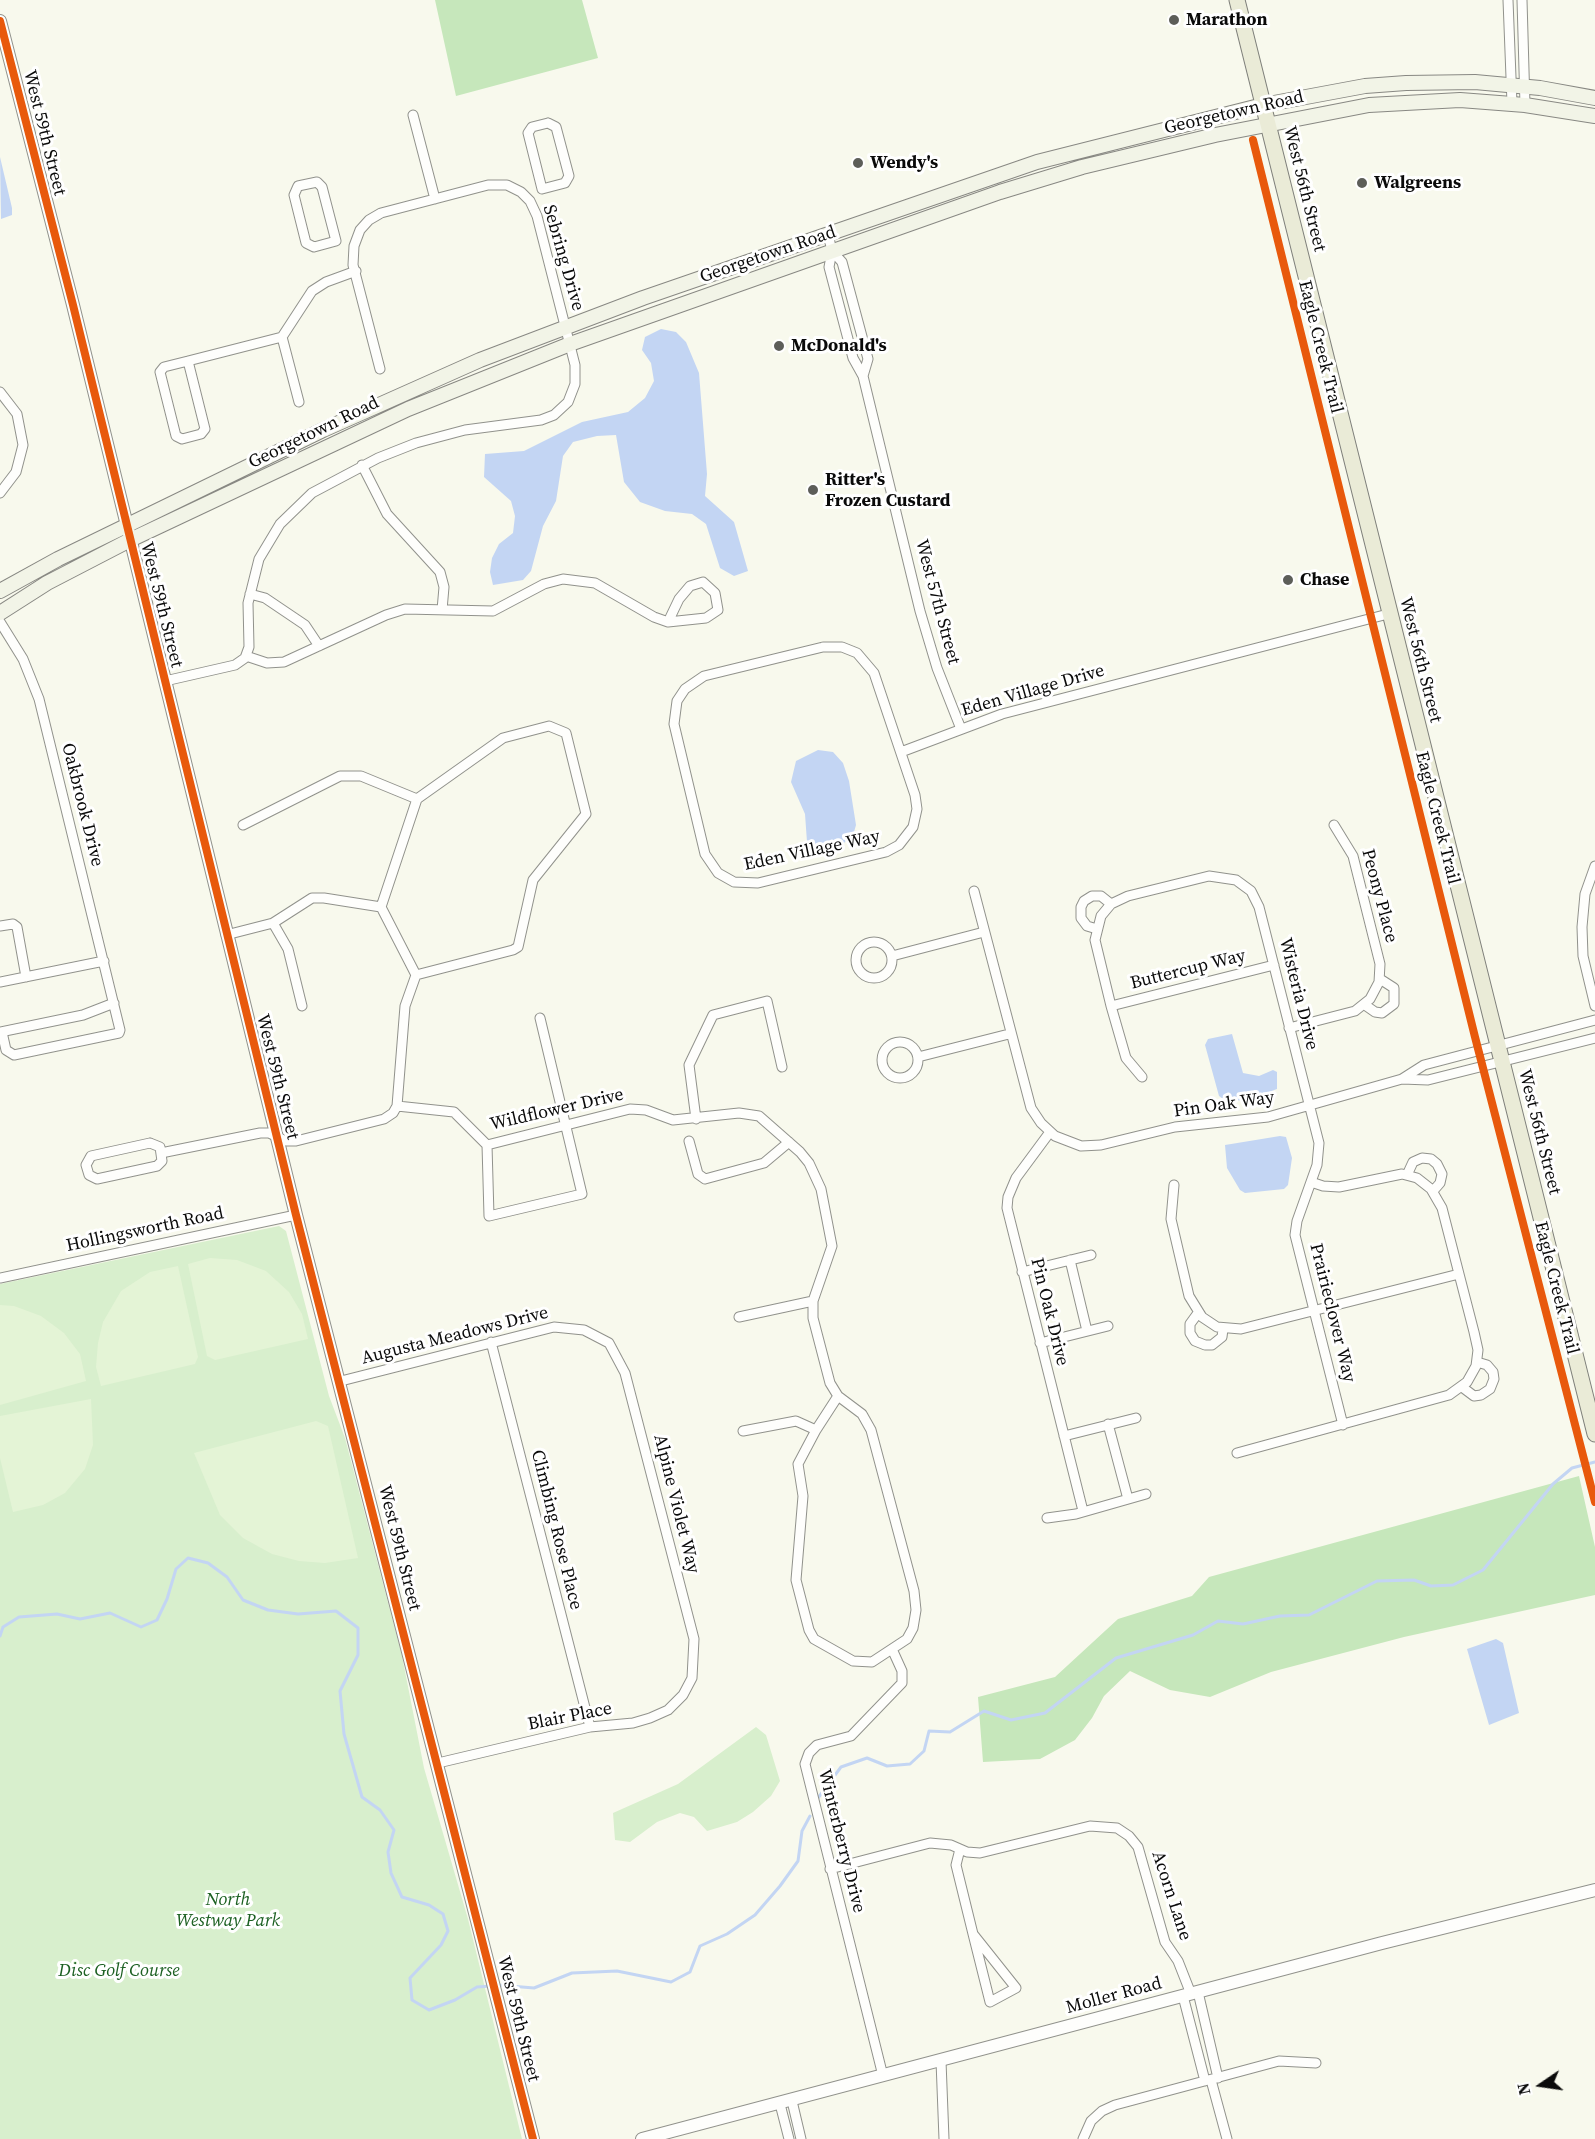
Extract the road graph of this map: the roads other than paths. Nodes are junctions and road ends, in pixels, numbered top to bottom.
1 (1237, 0) edge
2 (1509, 0) edge
3 (1522, 0) edge
4 (0, 21) edge
5 (1512, 85) junction
6 (1527, 87) junction
7 (1595, 98) edge
8 (1518, 104) junction
9 (1263, 105) junction
10 (413, 115) dead end
11 (1595, 117) edge
12 (1267, 123) junction
13 (543, 189) junction
14 (435, 199) junction
15 (529, 200) junction
16 (828, 234) junction
17 (336, 241) junction
18 (354, 246) junction
19 (832, 251) junction
20 (356, 271) junction
21 (565, 326) junction
22 (282, 337) junction
23 (570, 344) junction
24 (188, 361) junction
25 (380, 369) dead end
26 (863, 376) junction
27 (0, 392) edge
28 (299, 402) dead end
29 (362, 465) junction
30 (0, 493) edge
31 (126, 525) junction
32 (130, 540) junction
33 (0, 591) edge
34 (249, 594) junction
35 (442, 610) junction
36 (0, 613) edge
37 (1388, 614) junction
38 (0, 622) edge
39 (668, 622) junction
40 (320, 646) junction
41 (246, 656) junction
42 (165, 681) junction
43 (961, 729) junction
44 (901, 752) junction
45 (417, 798) junction
46 (243, 825) dead end
47 (1334, 825) dead end
48 (1595, 866) edge
49 (974, 891) dead end
50 (1111, 904) junction
51 (381, 907) junction
52 (273, 923) junction
53 (0, 926) edge
54 (1096, 929) junction
55 (984, 932) junction
56 (226, 934) junction
57 (892, 956) junction
58 (104, 961) junction
59 (1274, 966) junction
60 (416, 975) junction
61 (26, 977) junction
62 (1380, 979) junction
63 (0, 982) edge
64 (114, 1003) junction
65 (1365, 1005) junction
66 (302, 1006) dead end
67 (1111, 1006) junction
68 (1595, 1006) edge
69 (540, 1018) dead end
70 (1595, 1020) edge
71 (1289, 1028) junction
72 (1, 1032) edge
73 (1010, 1034) junction
74 (1595, 1038) edge
75 (1497, 1044) junction
76 (918, 1057) dead end
77 (1502, 1063) junction
78 (782, 1067) dead end
79 (1142, 1077) dead end
80 (1402, 1079) junction
81 (397, 1106) junction
82 (1309, 1107) junction
83 (696, 1119) junction
84 (565, 1125) junction
85 (1050, 1132) junction
86 (277, 1137) junction
87 (689, 1141) dead end
88 (789, 1142) junction
89 (487, 1145) junction
90 (161, 1153) junction
91 (1407, 1175) junction
92 (1311, 1182) junction
93 (1174, 1185) dead end
94 (1433, 1191) junction
95 (296, 1215) junction
96 (1091, 1255) dead end
97 (1070, 1260) junction
98 (1022, 1272) junction
99 (1459, 1274) junction
100 (0, 1278) edge
101 (813, 1300) junction
102 (1313, 1311) junction
103 (1198, 1313) junction
104 (739, 1317) dead end
105 (1108, 1326) dead end
106 (1223, 1329) junction
107 (1087, 1331) junction
108 (491, 1342) junction
109 (609, 1343) joint
110 (1040, 1343) junction
111 (1477, 1362) junction
112 (341, 1381) junction
113 (1462, 1387) junction
114 (838, 1396) junction
115 (1136, 1418) dead end
116 (1108, 1424) junction
117 (1342, 1425) junction
118 (816, 1430) junction
119 (743, 1431) dead end
120 (1595, 1434) edge
121 (1064, 1436) junction
122 (1237, 1453) dead end
123 (1146, 1494) dead end
124 (1128, 1499) junction
125 (1083, 1511) junction
126 (1047, 1518) dead end
127 (892, 1649) junction
128 (692, 1678) joint
129 (590, 1727) junction
130 (438, 1763) junction
131 (960, 1849) junction
132 (830, 1869) junction
133 (1595, 1890) edge
134 (973, 1934) junction
135 (1190, 1994) junction
136 (941, 2061) junction
137 (1316, 2063) dead end
138 (883, 2076) junction
139 (1211, 2080) junction
140 (786, 2102) junction
141 (533, 2139) edge
142 (642, 2139) edge
143 (789, 2139) edge
144 (801, 2139) edge
145 (944, 2139) edge
146 (1083, 2139) edge
147 (1227, 2139) edge

1 - 9 main road, West 56th Street
2 - 5 street
3 - 6 street
4 - 31 street, West 59th Street
5 - 6 main road, Georgetown Road
5 - 8 street
5 - 9 main road, Georgetown Road
6 - 7 main road, Georgetown Road
6 - 8 street
8 - 11 main road, Georgetown Road
8 - 12 main road, Georgetown Road
9 - 12 main road, West 56th Street
9 - 16 main road, Georgetown Road
10 - 14 street
12 - 19 main road, Georgetown Road
12 - 37 main road, West 56th Street
13 - 13 street, Sebring Drive
13 - 15 street, Sebring Drive
14 - 15 street, Sebring Drive
14 - 18 street, Sebring Drive
15 - 21 street, Sebring Drive
16 - 19 street, West 57th Street
16 - 21 main road, Georgetown Road
17 - 17 street
17 - 18 street
18 - 20 street
19 - 23 main road, Georgetown Road
19 - 26 street, West 57th Street
19 - 26 street, West 57th Street
20 - 22 street
20 - 25 street
21 - 23 street, Sebring Drive
21 - 31 main road, Georgetown Road
22 - 24 street
22 - 28 street
23 - 29 street, Sebring Drive
23 - 32 main road, Georgetown Road
24 - 24 street
26 - 43 street, West 57th Street
27 - 30 street
29 - 34 street, Sebring Drive
29 - 35 street
31 - 32 street, West 59th Street
31 - 33 main road, Georgetown Road
32 - 36 main road, Georgetown Road
32 - 42 street, West 59th Street
34 - 40 street
34 - 41 street, Sebring Drive
35 - 39 street
35 - 40 street
37 - 43 street, Eden Village Drive
37 - 75 main road, West 56th Street
38 - 58 street, Oakbrook Drive
39 - 39 street
40 - 41 street
41 - 42 street
42 - 56 street, West 59th Street
43 - 44 street, Eden Village Drive
44 - 44 street, Eden Village Way
45 - 46 street
45 - 51 street
45 - 60 street
47 - 62 street, Peony Place
48 - 68 street
49 - 55 street
50 - 54 street
50 - 54 street
50 - 59 street, Wisteria Drive
51 - 52 street
51 - 60 street
52 - 56 street
52 - 66 street
53 - 61 street
54 - 67 street
55 - 57 street
55 - 73 street
56 - 86 street, West 59th Street
57 - 57 street
58 - 61 street
58 - 64 street, Oakbrook Drive
59 - 67 street, Buttercup Way
59 - 71 street, Wisteria Drive
60 - 81 street
61 - 63 street
62 - 65 street
62 - 65 street, Peony Place
64 - 72 street
64 - 72 street, Oakbrook Drive
65 - 71 street, Peony Place
67 - 79 street
69 - 84 street
70 - 75 street, Pin Oak Way
71 - 82 street, Wisteria Drive
73 - 76 street
73 - 85 street
74 - 77 street, Pin Oak Way
75 - 77 main road, West 56th Street
75 - 80 street, Pin Oak Way
77 - 80 street, Pin Oak Way
77 - 120 main road, West 56th Street
78 - 83 street
80 - 82 street, Pin Oak Way
81 - 86 street
81 - 89 street, Wildflower Drive
82 - 85 street, Pin Oak Way
82 - 92 street, Prairieclover Way
83 - 84 street, Wildflower Drive
83 - 88 street, Wildflower Drive
84 - 89 street, Wildflower Drive
84 - 89 street
85 - 98 street, Pin Oak Drive
86 - 90 street
86 - 95 street, West 59th Street
87 - 88 street
88 - 101 street, Wildflower Drive
90 - 90 street
91 - 92 street
91 - 94 street
91 - 94 street
92 - 102 street, Prairieclover Way
93 - 103 street
94 - 99 street
95 - 100 street, Hollingsworth Road
95 - 112 street, West 59th Street
96 - 97 street
97 - 98 street
97 - 107 street
98 - 110 street, Pin Oak Drive
99 - 102 street
99 - 111 street
101 - 104 street
101 - 114 street
102 - 106 street
102 - 117 street, Prairieclover Way
103 - 106 street
103 - 106 street
105 - 107 street
107 - 110 street
108 - 109 street, Augusta Meadows Drive
108 - 112 street, Augusta Meadows Drive
108 - 129 street, Climbing Rose Place
109 - 128 street, Alpine Violet Way
110 - 121 street, Pin Oak Drive
111 - 113 street
111 - 113 street
112 - 130 street, West 59th Street
113 - 117 street
114 - 118 street
114 - 127 street
115 - 116 street
116 - 121 street
116 - 124 street
117 - 122 street
118 - 119 street
118 - 127 street
121 - 125 street, Pin Oak Drive
123 - 124 street
124 - 125 street
125 - 126 street
127 - 132 street, Winterberry Drive
128 - 129 street, Blair Place
129 - 130 street, Blair Place
130 - 141 street, West 59th Street
131 - 132 street
131 - 134 street
131 - 135 street, Acorn Lane
132 - 138 street, Winterberry Drive
133 - 135 street, Moller Road
134 - 134 street
135 - 136 street, Moller Road
135 - 139 street
135 - 139 street
136 - 138 street, Moller Road
136 - 145 street
137 - 139 street
138 - 140 street, Moller Road
139 - 146 street
139 - 147 street
140 - 142 street, Moller Road
140 - 143 street
140 - 144 street

